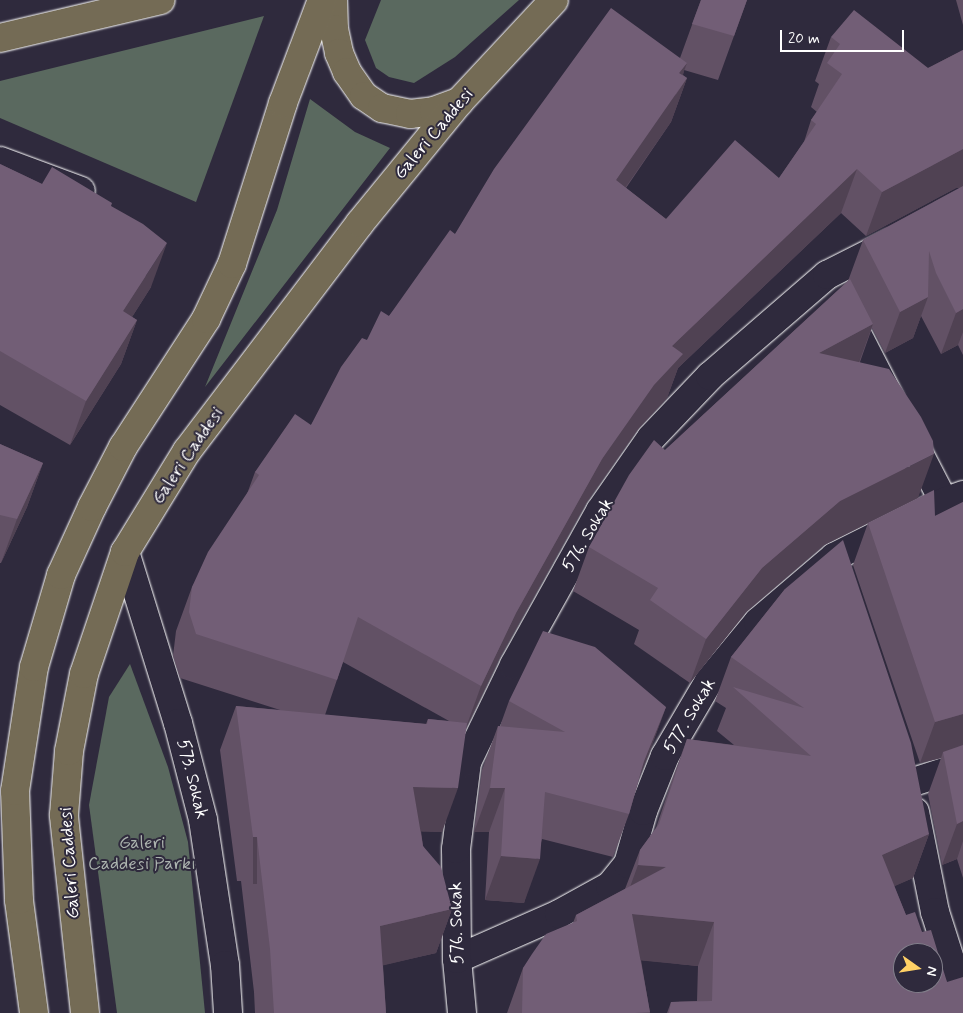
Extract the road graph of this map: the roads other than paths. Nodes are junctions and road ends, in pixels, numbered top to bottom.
1 (161, 0) edge
2 (322, 0) edge
3 (333, 0) edge
4 (554, 0) edge
5 (0, 38) edge
6 (459, 102) junction
7 (0, 160) edge
8 (87, 193) edge
9 (912, 231) edge
10 (827, 275) junction
11 (953, 498) edge
12 (125, 552) junction
13 (834, 557) junction
14 (844, 585) edge
15 (900, 755) edge
16 (963, 766) edge
17 (910, 783) junction
18 (457, 959) junction
19 (963, 1000) edge
20 (34, 1013) edge
21 (85, 1013) edge
22 (228, 1013) edge
23 (462, 1013) edge

1 - 5 main road
2 - 20 main road
3 - 6 main road
4 - 6 main road, Galeri Caddesi
6 - 12 main road, Galeri Caddesi
7 - 8 street
9 - 10 street, 576. Sokak
10 - 11 street
10 - 18 street, 576. Sokak
11 - 13 street, 577. Sokak
12 - 21 main road, Galeri Caddesi
12 - 22 street, 573. Sokak
13 - 14 street
13 - 18 street, 577. Sokak
15 - 17 street
16 - 17 street
17 - 19 street
18 - 23 street, 576. Sokak

